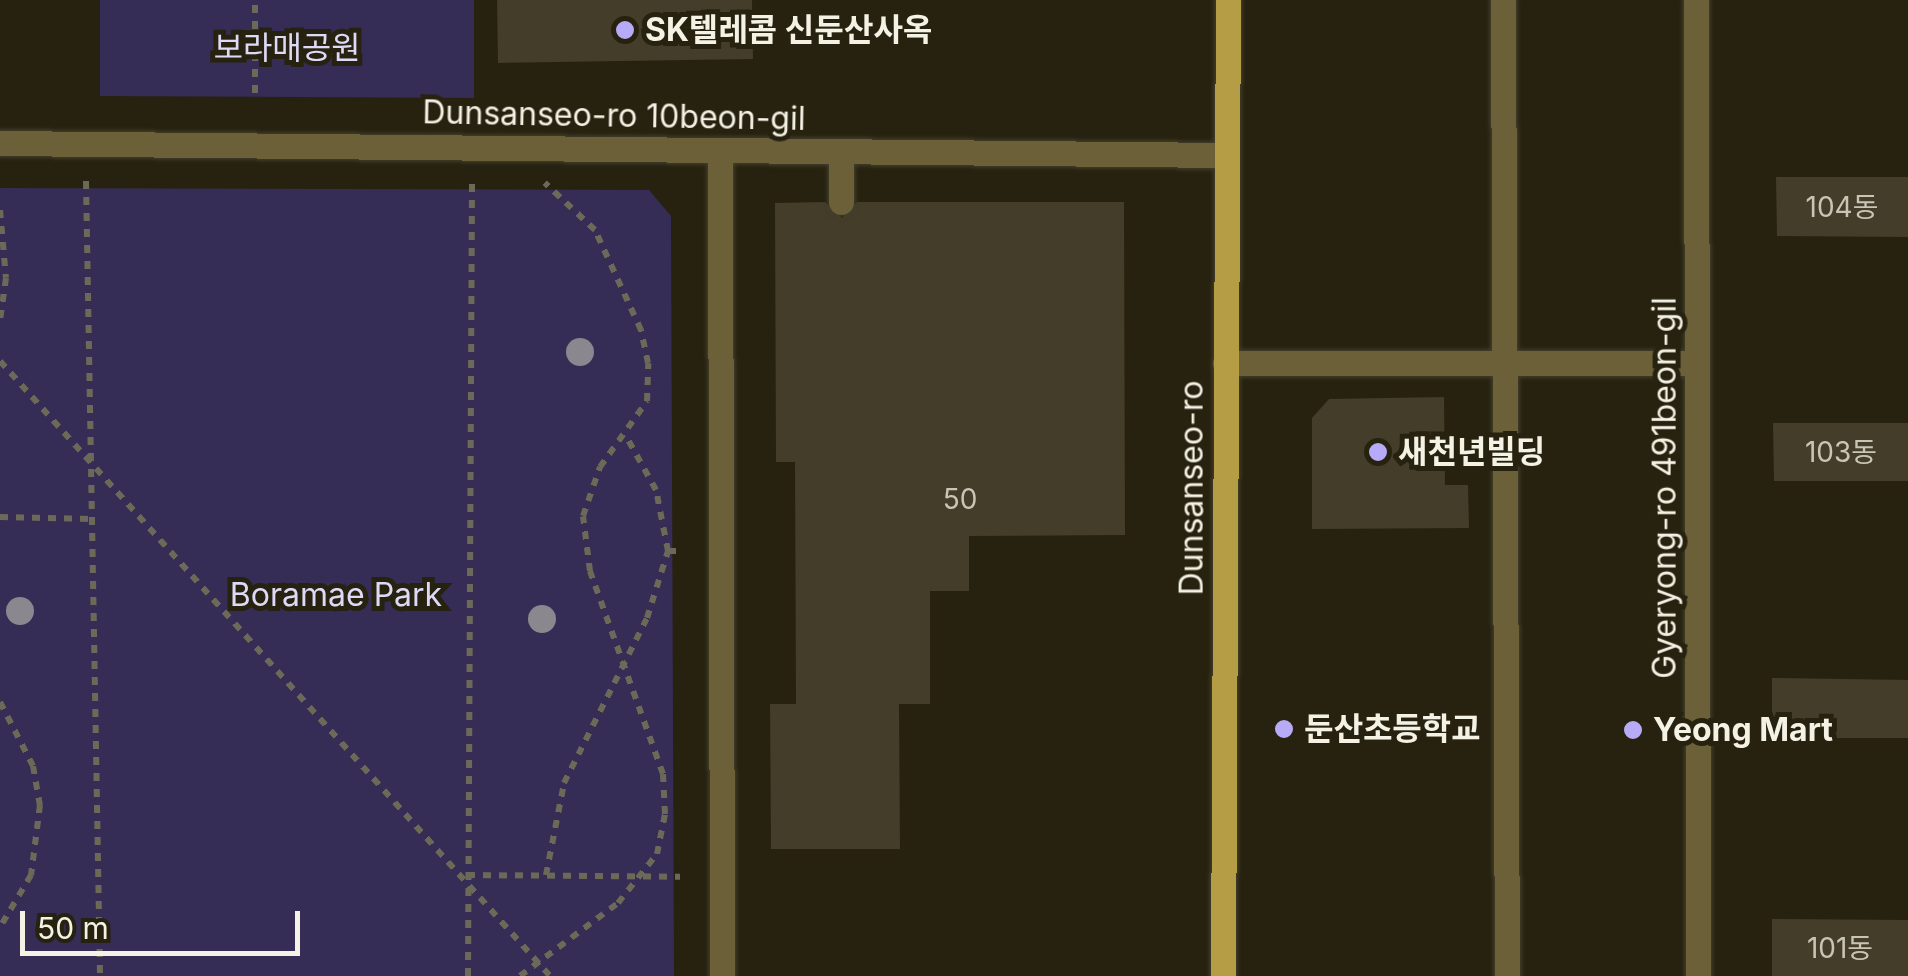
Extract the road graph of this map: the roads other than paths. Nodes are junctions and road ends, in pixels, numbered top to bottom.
1 (1228, 0) edge
2 (1503, 0) edge
3 (1696, 0) edge
4 (0, 143) edge
5 (720, 150) junction
6 (841, 151) junction
7 (1228, 155) junction
8 (841, 202) dead end
9 (1225, 363) junction
10 (1500, 363) junction
11 (1697, 363) junction
12 (722, 976) edge
13 (1224, 976) edge
14 (1507, 976) edge
15 (1698, 976) edge

1 - 7 main road, Dunsanseo-ro
2 - 10 street
3 - 11 street, Gyeryong-ro 491beon-gil
4 - 5 street, Dunsanseo-ro 10beon-gil
5 - 6 street, Dunsanseo-ro 10beon-gil
5 - 12 street
6 - 7 street, Dunsanseo-ro 10beon-gil
6 - 8 street
7 - 9 main road, Dunsanseo-ro
9 - 10 street
9 - 13 main road, Dunsanseo-ro
10 - 11 street
10 - 14 street
11 - 15 street, Gyeryong-ro 491beon-gil

